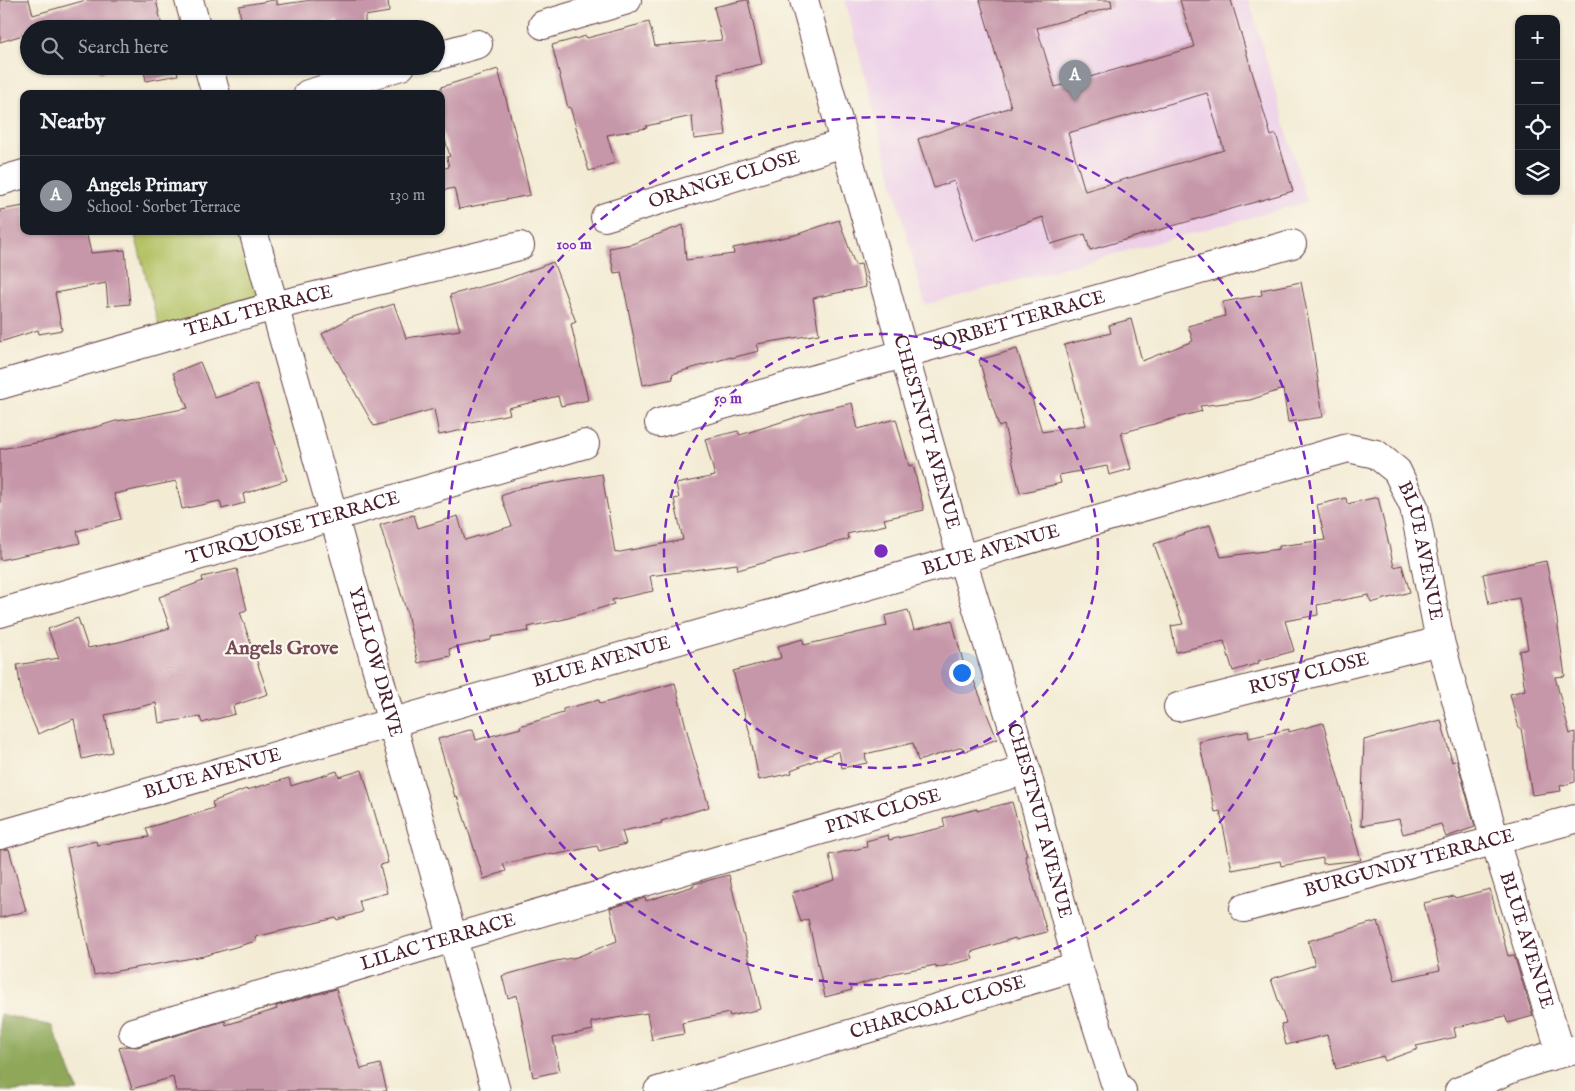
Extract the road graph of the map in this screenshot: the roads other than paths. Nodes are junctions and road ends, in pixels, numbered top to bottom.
1 (189, 0) edge
2 (627, 0) edge
3 (804, 0) edge
4 (195, 20) edge
5 (543, 25) dead end
6 (478, 44) dead end
7 (445, 53) edge
8 (211, 75) edge
9 (371, 75) edge
10 (215, 90) edge
11 (321, 90) edge
12 (844, 143) junction
13 (20, 175) edge
14 (0, 181) edge
15 (605, 217) dead end
16 (255, 235) edge
17 (1292, 244) dead end
18 (520, 246) dead end
19 (274, 306) junction
20 (904, 355) junction
21 (0, 385) edge
22 (659, 423) dead end
23 (585, 444) dead end
24 (333, 518) junction
25 (962, 559) junction
26 (0, 613) edge
27 (1440, 641) junction
28 (1178, 707) dead end
29 (392, 722) junction
30 (1026, 770) junction
31 (1575, 819) edge
32 (0, 835) edge
33 (1495, 841) junction
34 (742, 854) joint
35 (1244, 908) dead end
36 (453, 938) junction
37 (1078, 966) junction
38 (133, 1032) dead end
39 (1568, 1051) edge
40 (1465, 1090) edge
41 (496, 1091) edge
42 (658, 1091) edge
43 (1122, 1091) edge

1 - 4 street
2 - 5 street
3 - 12 street, CHESTNUT AVENUE
6 - 7 street
8 - 10 street
9 - 11 street
12 - 15 street, ORANGE CLOSE
12 - 20 street, CHESTNUT AVENUE
13 - 14 street
16 - 19 street, YELLOW DRIVE
17 - 20 street, SORBET TERRACE
18 - 19 street, TEAL TERRACE
19 - 21 street, TEAL TERRACE
19 - 24 street, YELLOW DRIVE
20 - 22 street, SORBET TERRACE
20 - 25 street, CHESTNUT AVENUE
23 - 24 street, TURQUOISE TERRACE
24 - 26 street, TURQUOISE TERRACE
24 - 29 street, YELLOW DRIVE
25 - 27 street, BLUE AVENUE
25 - 29 street, BLUE AVENUE
25 - 30 street, CHESTNUT AVENUE
27 - 28 street, RUST CLOSE
27 - 33 street, BLUE AVENUE
29 - 32 street, BLUE AVENUE
29 - 36 street, YELLOW DRIVE
30 - 34 street, PINK CLOSE
30 - 37 street, CHESTNUT AVENUE
31 - 33 street, BURGUNDY TERRACE
33 - 35 street, BURGUNDY TERRACE
33 - 39 street, BLUE AVENUE
34 - 36 street, LILAC TERRACE
36 - 38 street, LILAC TERRACE
36 - 41 street, YELLOW DRIVE
37 - 42 street, CHARCOAL CLOSE
37 - 43 street, CHESTNUT AVENUE
39 - 40 street

